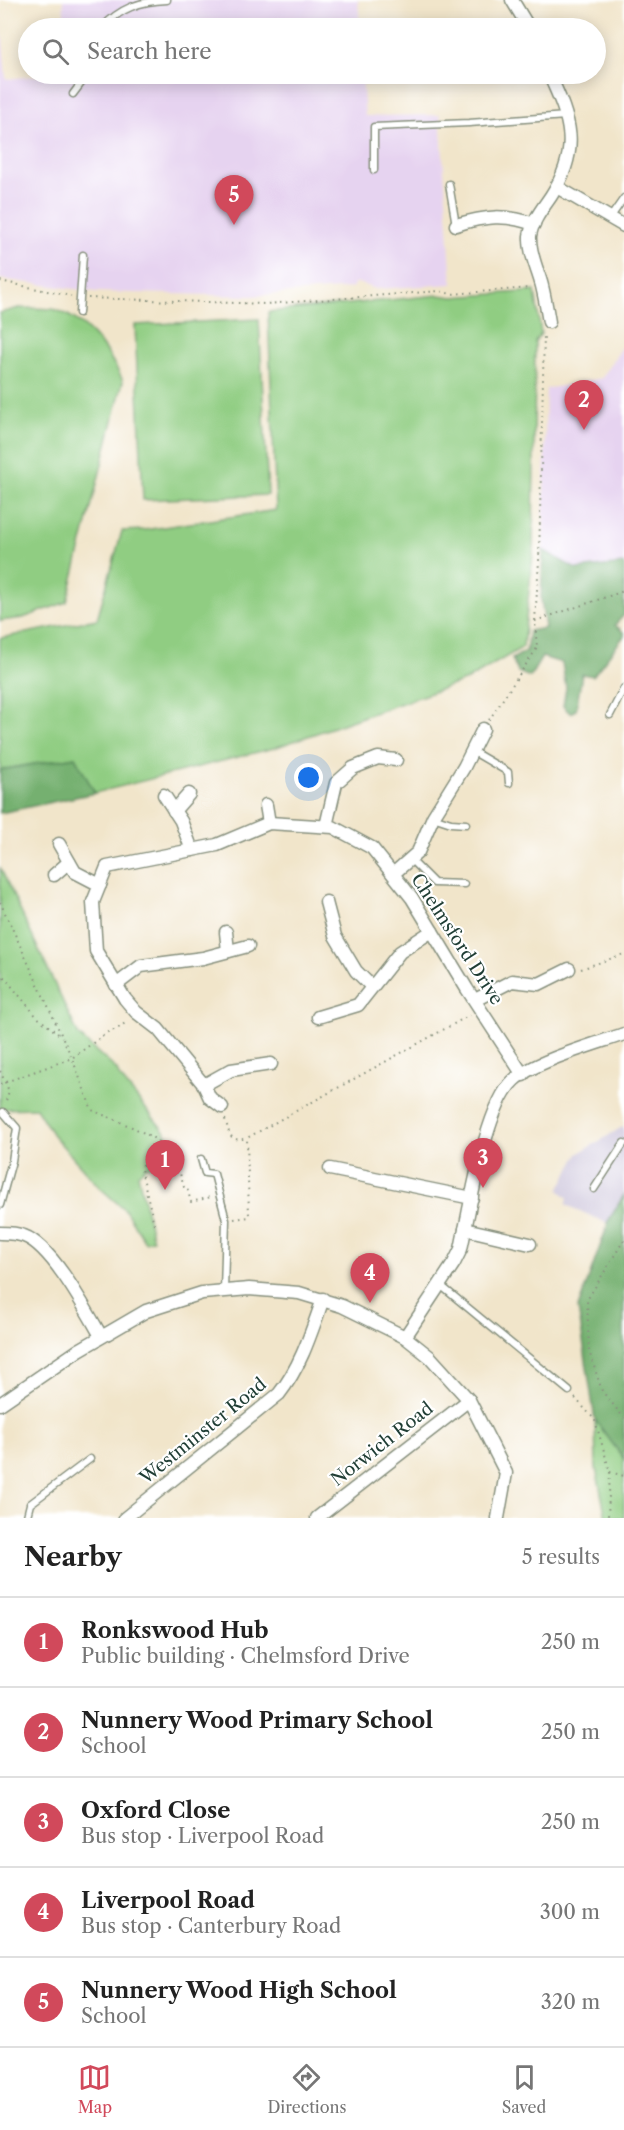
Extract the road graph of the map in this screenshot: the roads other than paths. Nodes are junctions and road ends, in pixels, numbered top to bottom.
1 (167, 0) edge
2 (513, 0) edge
3 (113, 18) edge
4 (523, 18) edge
5 (80, 84) edge
6 (553, 84) edge
7 (73, 94) dead end
8 (566, 116) junction
9 (374, 170) dead end
10 (449, 184) dead end
11 (557, 187) junction
12 (624, 198) edge
13 (610, 218) junction
14 (534, 224) junction
15 (456, 225) joint
16 (624, 226) edge
17 (83, 255) dead end
18 (79, 313) dead end
19 (549, 322) road end
20 (624, 688) edge
21 (610, 715) dead end
22 (483, 729) road end
23 (472, 751) junction
24 (396, 760) dead end
25 (509, 783) dead end
26 (189, 794) dead end
27 (164, 795) dead end
28 (266, 806) dead end
29 (174, 811) junction
30 (433, 817) junction
31 (269, 824) junction
32 (466, 824) dead end
33 (326, 826) junction
34 (59, 844) dead end
35 (192, 850) junction
36 (411, 860) junction
37 (69, 862) junction
38 (393, 874) junction
39 (54, 875) dead end
40 (464, 884) dead end
41 (99, 885) junction
42 (326, 902) dead end
43 (432, 931) junction
44 (226, 932) dead end
45 (248, 946) dead end
46 (228, 951) junction
47 (569, 969) dead end
48 (116, 986) junction
49 (372, 987) junction
50 (477, 1005) junction
51 (318, 1017) dead end
52 (624, 1034) edge
53 (272, 1064) dead end
54 (523, 1075) junction
55 (204, 1085) junction
56 (222, 1107) road end
57 (3, 1113) road end
58 (624, 1143) edge
59 (201, 1160) dead end
60 (330, 1169) dead end
61 (594, 1190) dead end
62 (472, 1198) junction
63 (0, 1205) edge
64 (465, 1229) junction
65 (0, 1233) edge
66 (530, 1244) dead end
67 (439, 1284) junction
68 (224, 1291) junction
69 (323, 1299) junction
70 (101, 1336) junction
71 (405, 1337) junction
72 (569, 1392) road end
73 (469, 1400) junction
74 (0, 1404) edge
75 (90, 1459) dead end
76 (28, 1518) edge
77 (125, 1518) edge
78 (317, 1518) edge
79 (498, 1518) edge

1 - 3 lane
2 - 4 street
5 - 7 lane
6 - 8 street
8 - 9 lane
8 - 11 street
10 - 15 lane
11 - 13 street
11 - 14 street
12 - 13 lane
13 - 16 street
14 - 15 street
14 - 19 street
17 - 18 lane
20 - 21 lane
22 - 23 street
23 - 25 lane
23 - 30 street
24 - 33 street
26 - 29 street
27 - 29 street
28 - 31 street
29 - 35 street
30 - 32 lane
30 - 36 street
31 - 33 street, Chelmsford Drive
31 - 35 street, Chelmsford Drive
33 - 38 street, Chelmsford Drive
34 - 37 street
35 - 41 street, Chelmsford Drive
36 - 38 street
36 - 40 lane
37 - 39 street
37 - 41 street
38 - 43 street, Chelmsford Drive
41 - 48 street
42 - 49 street
43 - 49 street
43 - 50 street, Chelmsford Drive
44 - 46 street
45 - 46 street
46 - 48 street
47 - 50 street
48 - 55 street
49 - 51 street
50 - 54 street, Chelmsford Drive
52 - 54 street
53 - 55 street
54 - 62 street
55 - 56 street
57 - 63 lane
58 - 61 lane
59 - 68 lane
60 - 62 street
62 - 64 street
64 - 66 street
64 - 67 street
65 - 70 street
67 - 71 street
67 - 72 lane
68 - 69 street
68 - 70 street
69 - 71 street
69 - 77 street, Westminster Road
70 - 74 street
71 - 73 street
73 - 78 street, Norwich Road
73 - 79 street
75 - 76 lane

